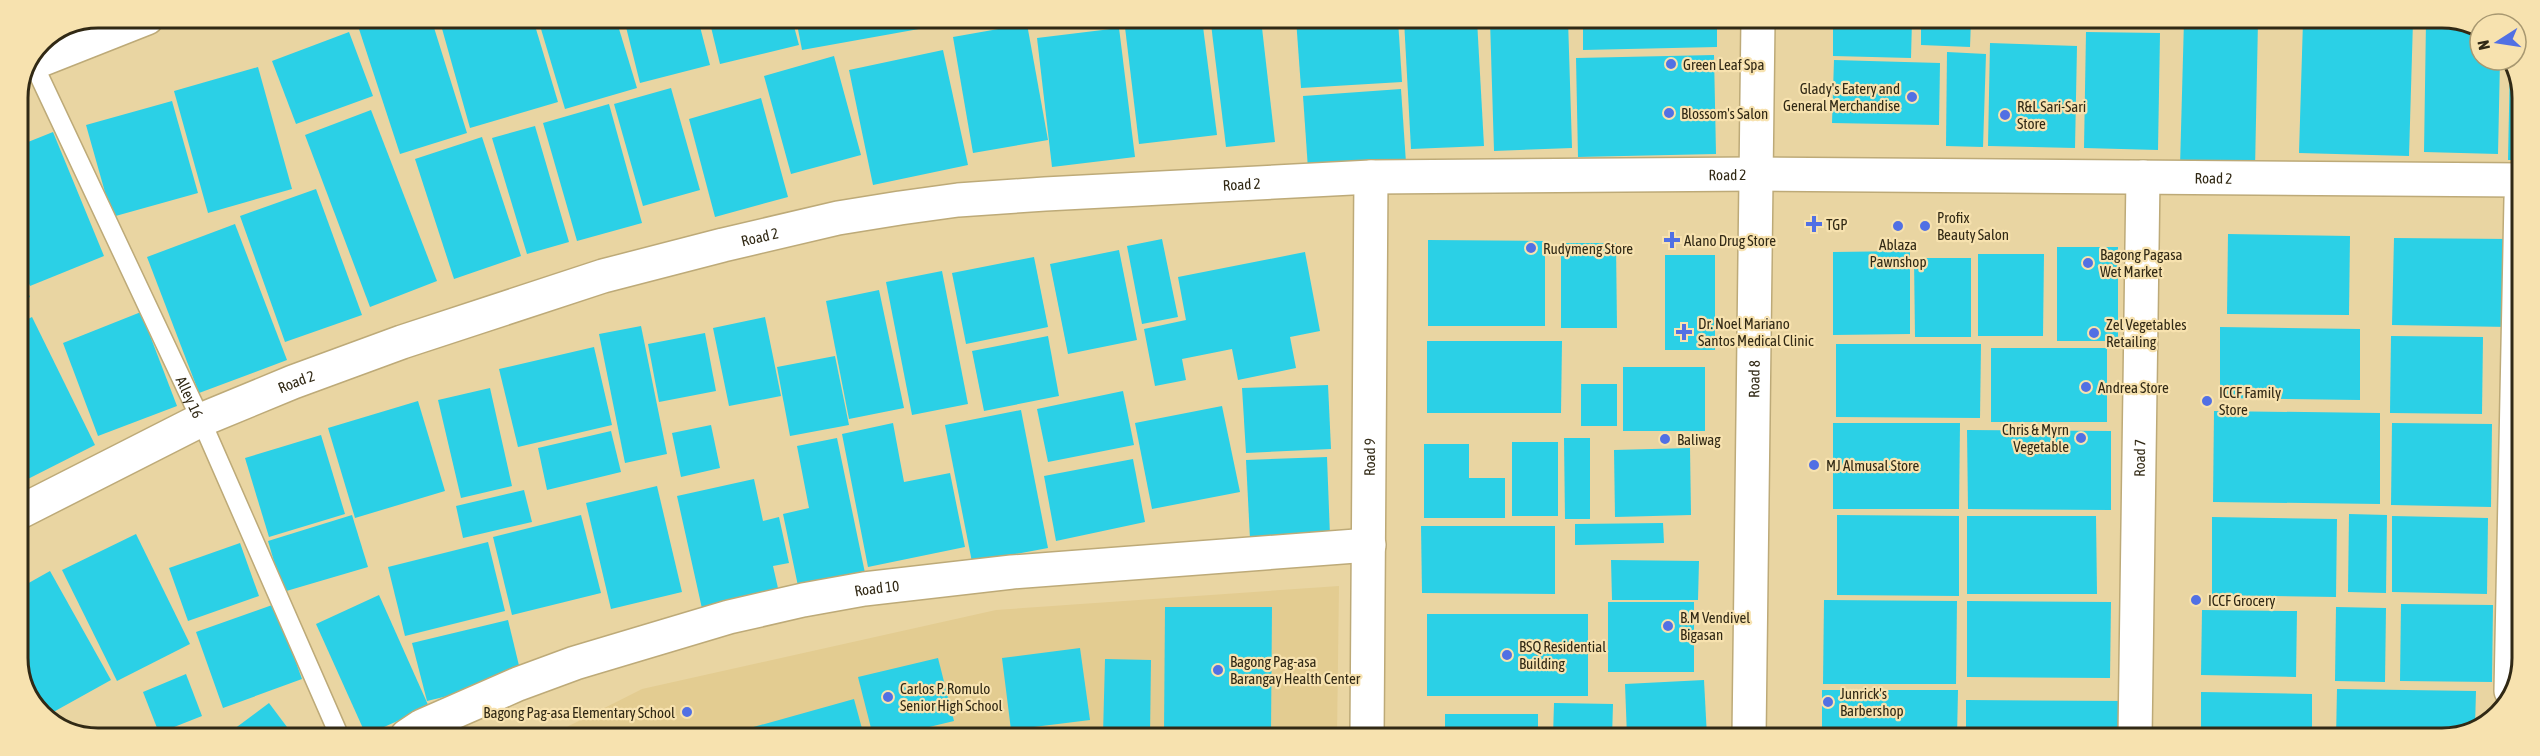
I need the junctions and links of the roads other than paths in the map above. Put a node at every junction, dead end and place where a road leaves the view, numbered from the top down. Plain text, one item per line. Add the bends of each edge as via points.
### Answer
1 (122, 28) edge
2 (1758, 28) edge
3 (40, 60) edge
4 (36, 69) edge
5 (1756, 174) junction
6 (1371, 177) junction
7 (2143, 177) junction
8 (2511, 180) edge
9 (201, 420) junction
10 (29, 508) edge
11 (1369, 545) junction
12 (2512, 644) edge
13 (2512, 661) edge
14 (336, 728) edge
15 (419, 728) edge
16 (1367, 728) edge
17 (1749, 728) edge
18 (2135, 728) edge

1 - 3 street
2 - 5 street, Road 8
4 - 9 lane, Alley 16
5 - 6 street, Road 2
5 - 7 street, Road 2
5 - 17 street, Road 8
6 - 9 street, Road 2 via 969,199 838,218 603,276 402,342
6 - 11 street, Road 9
7 - 8 street, Road 2
7 - 18 street, Road 7
9 - 10 street, Road 2
9 - 14 lane, Alley 16
11 - 15 street, Road 10 via 1012,572 803,600 729,617 575,663
11 - 16 street, Road 9
12 - 13 street

